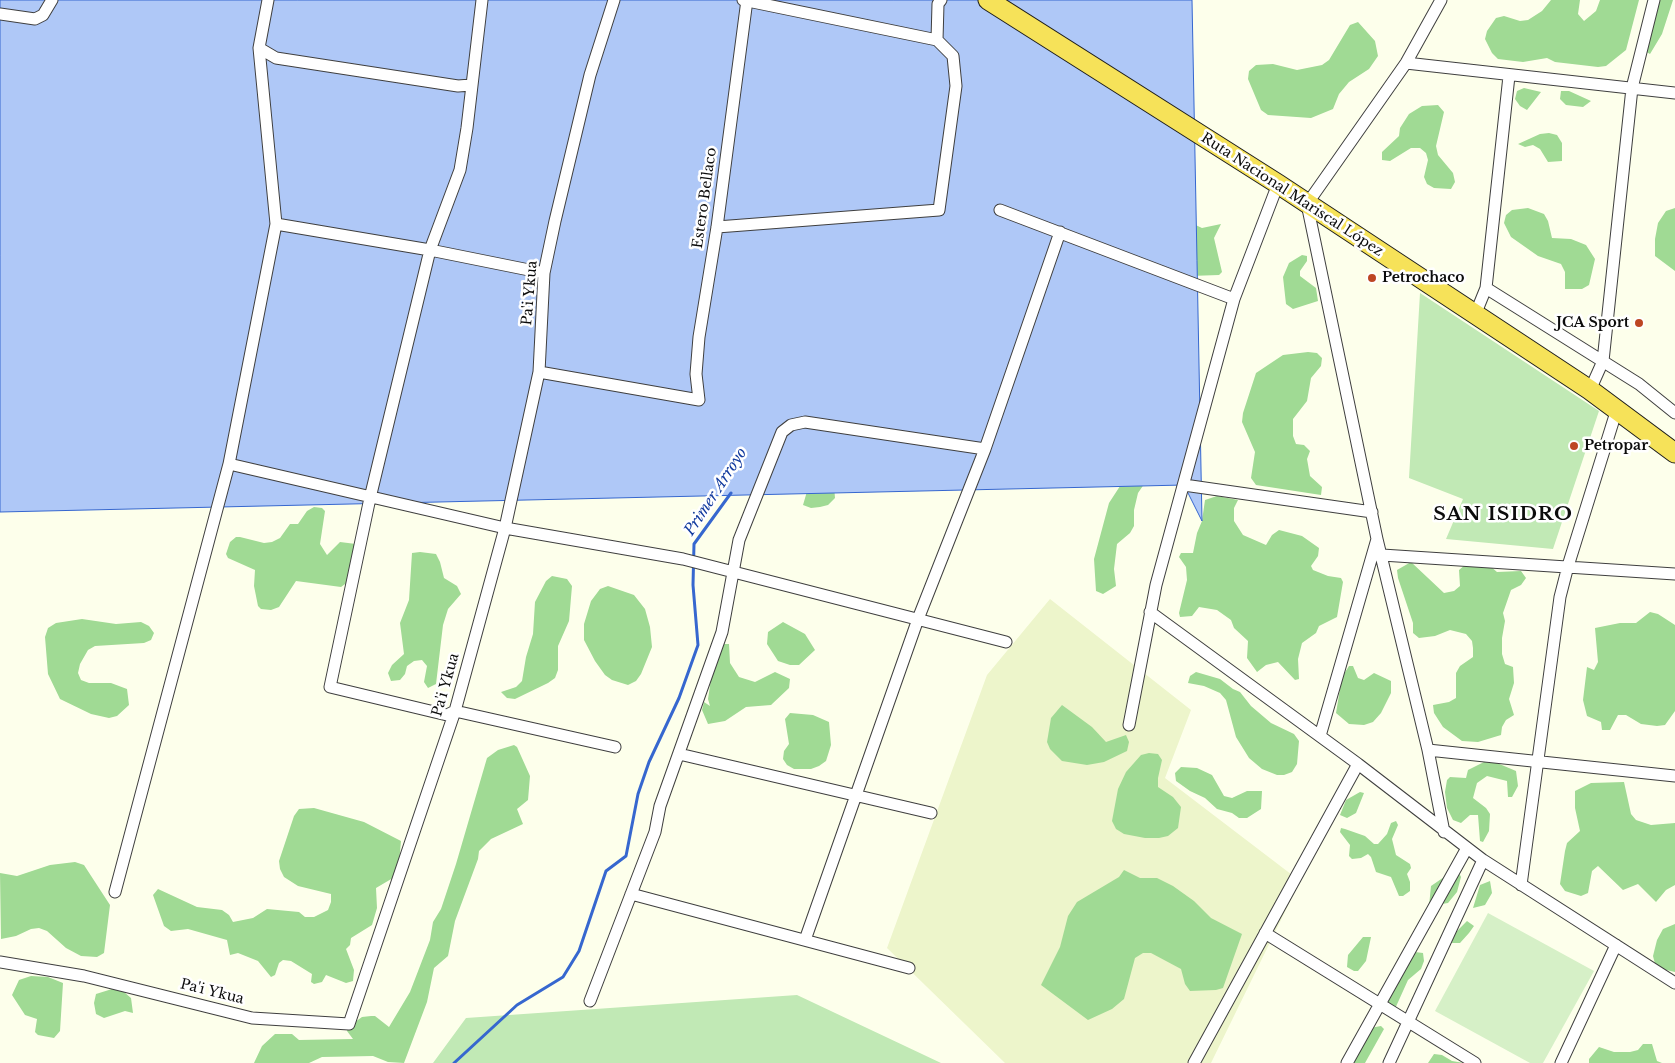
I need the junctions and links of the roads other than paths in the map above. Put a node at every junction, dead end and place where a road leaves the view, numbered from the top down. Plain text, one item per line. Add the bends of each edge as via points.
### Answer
1 (52, 0) edge
2 (268, 0) edge
3 (482, 0) edge
4 (614, 0) edge
5 (746, 0) edge
6 (941, 0) edge
7 (1442, 0) edge
8 (1654, 0) edge
9 (996, 5) edge
10 (0, 14) edge
11 (937, 40) junction
12 (259, 48) junction
13 (1406, 63) junction
14 (1509, 76) junction
15 (471, 85) junction
16 (1632, 88) junction
17 (1675, 93) edge
18 (1278, 184) junction
19 (1307, 204) junction
20 (1000, 210) dead end
21 (276, 224) junction
22 (717, 227) junction
23 (1060, 232) junction
24 (430, 250) junction
25 (544, 273) junction
26 (1486, 288) junction
27 (1234, 299) junction
28 (1475, 315) junction
29 (1604, 361) junction
30 (539, 372) junction
31 (1590, 390) junction
32 (1617, 409) junction
33 (1675, 413) edge
34 (985, 449) junction
35 (1675, 453) edge
36 (229, 464) junction
37 (1184, 485) junction
38 (370, 498) junction
39 (1372, 512) junction
40 (505, 528) junction
41 (1377, 539) junction
42 (1382, 556) junction
43 (1568, 566) junction
44 (733, 571) junction
45 (1675, 574) edge
46 (1150, 612) junction
47 (918, 619) junction
48 (1006, 642) dead end
49 (455, 711) junction
50 (1129, 725) dead end
51 (1320, 736) junction
52 (615, 747) dead end
53 (1428, 750) junction
54 (678, 754) junction
55 (1538, 761) junction
56 (1358, 764) junction
57 (1675, 776) edge
58 (856, 795) junction
59 (931, 812) dead end
60 (1444, 832) junction
61 (1467, 848) junction
62 (1483, 860) junction
63 (1521, 884) junction
64 (115, 892) dead end
65 (631, 894) junction
66 (1265, 933) junction
67 (805, 940) junction
68 (1616, 945) junction
69 (0, 962) edge
70 (909, 968) dead end
71 (1675, 983) edge
72 (590, 1001) dead end
73 (1380, 1005) junction
74 (1407, 1023) junction
75 (1194, 1063) edge
76 (1347, 1063) edge
77 (1389, 1063) edge
78 (1475, 1063) edge
79 (1561, 1063) edge

1 - 10 street via 43,15 35,19
2 - 12 street
3 - 15 street
4 - 25 street, Pa'i Ykua via 570,152
5 - 11 street
5 - 22 street, Estero Bellaco
6 - 11 street via 938,4
7 - 13 street
8 - 16 street
9 - 18 highway, Ruta Nacional Mariscal López
11 - 22 street via 953,56 956,86 939,210
12 - 15 street via 276,58 458,86
12 - 21 street
13 - 14 street
13 - 19 street
14 - 16 street
14 - 26 street
15 - 24 street via 460,170
16 - 17 street
16 - 29 street
18 - 19 highway, Ruta Nacional Mariscal López
18 - 27 street
19 - 28 highway, Ruta Nacional Mariscal López
19 - 39 street
20 - 23 street
21 - 24 street
21 - 36 street
22 - 30 street, Estero Bellaco via 699,336 696,374 699,400
23 - 27 street
23 - 34 street
24 - 25 street
24 - 38 street
25 - 30 street, Pa'i Ykua
26 - 28 street
26 - 29 street
27 - 37 street
28 - 31 highway, Ruta Nacional Mariscal López
29 - 31 street
29 - 33 street
30 - 40 street, Pa'i Ykua
31 - 32 highway, Ruta Nacional Mariscal López
32 - 35 highway, Ruta Nacional Mariscal López
32 - 43 street
34 - 44 street via 805,422 791,425 782,432 739,540
34 - 47 street
36 - 38 street
36 - 64 street
37 - 39 street
37 - 46 street
38 - 40 street
38 - 49 street via 330,687 447,715
39 - 41 street
40 - 44 street
40 - 49 street, Pa'i Ykua
41 - 42 street
41 - 51 street
42 - 43 street
42 - 53 street
43 - 45 street
43 - 55 street via 1556,623
44 - 47 street
44 - 54 street via 722,632
46 - 50 street
46 - 51 street
47 - 48 street
47 - 58 street
49 - 52 street
49 - 69 street, Pa'i Ykua via 349,1024 252,1018 84,976
51 - 56 street
53 - 55 street
53 - 60 street
54 - 58 street
54 - 65 street via 660,806 655,832
55 - 57 street
55 - 63 street
56 - 60 street
56 - 66 street
58 - 59 street
58 - 67 street
60 - 61 street
61 - 62 street
61 - 73 street
62 - 63 street
62 - 74 street
63 - 68 street
65 - 67 street
65 - 72 street
66 - 73 street
66 - 75 street
67 - 70 street
68 - 71 street
68 - 79 street
73 - 74 street
73 - 76 street
74 - 77 street
74 - 78 street

